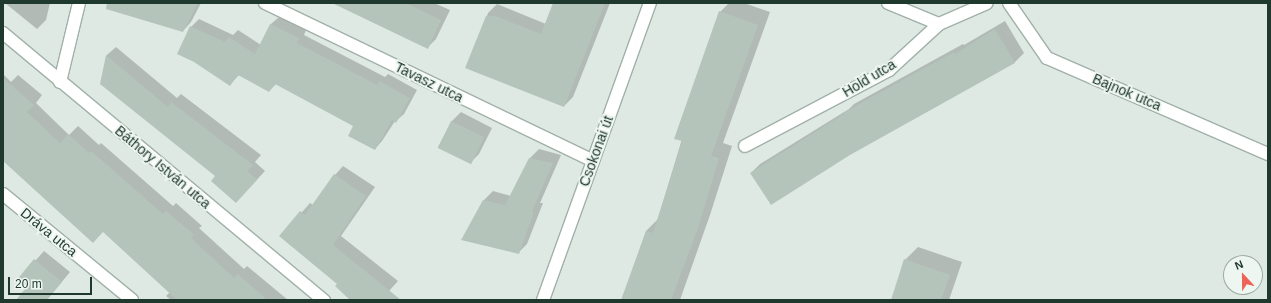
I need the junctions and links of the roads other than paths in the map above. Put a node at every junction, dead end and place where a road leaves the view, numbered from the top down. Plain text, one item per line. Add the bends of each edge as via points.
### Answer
1 (79, 3) edge
2 (265, 3) edge
3 (650, 3) edge
4 (888, 3) edge
5 (987, 3) edge
6 (1009, 3) edge
7 (939, 24) junction
8 (3, 33) edge
9 (60, 82) junction
10 (745, 146) dead end
11 (1268, 154) edge
12 (593, 161) junction
13 (3, 194) edge
14 (132, 300) edge
15 (324, 300) edge
16 (543, 300) edge

1 - 9 street
2 - 12 street, Tavasz utca
3 - 12 street, Csokonai út
4 - 7 street
5 - 7 street, Hold utca
6 - 11 street, Bajnok utca via 1047,58
7 - 10 street, Hold utca via 889,70
8 - 9 street, Báthory István utca
9 - 15 street, Báthory István utca
12 - 16 street, Csokonai út
13 - 14 street, Dráva utca

